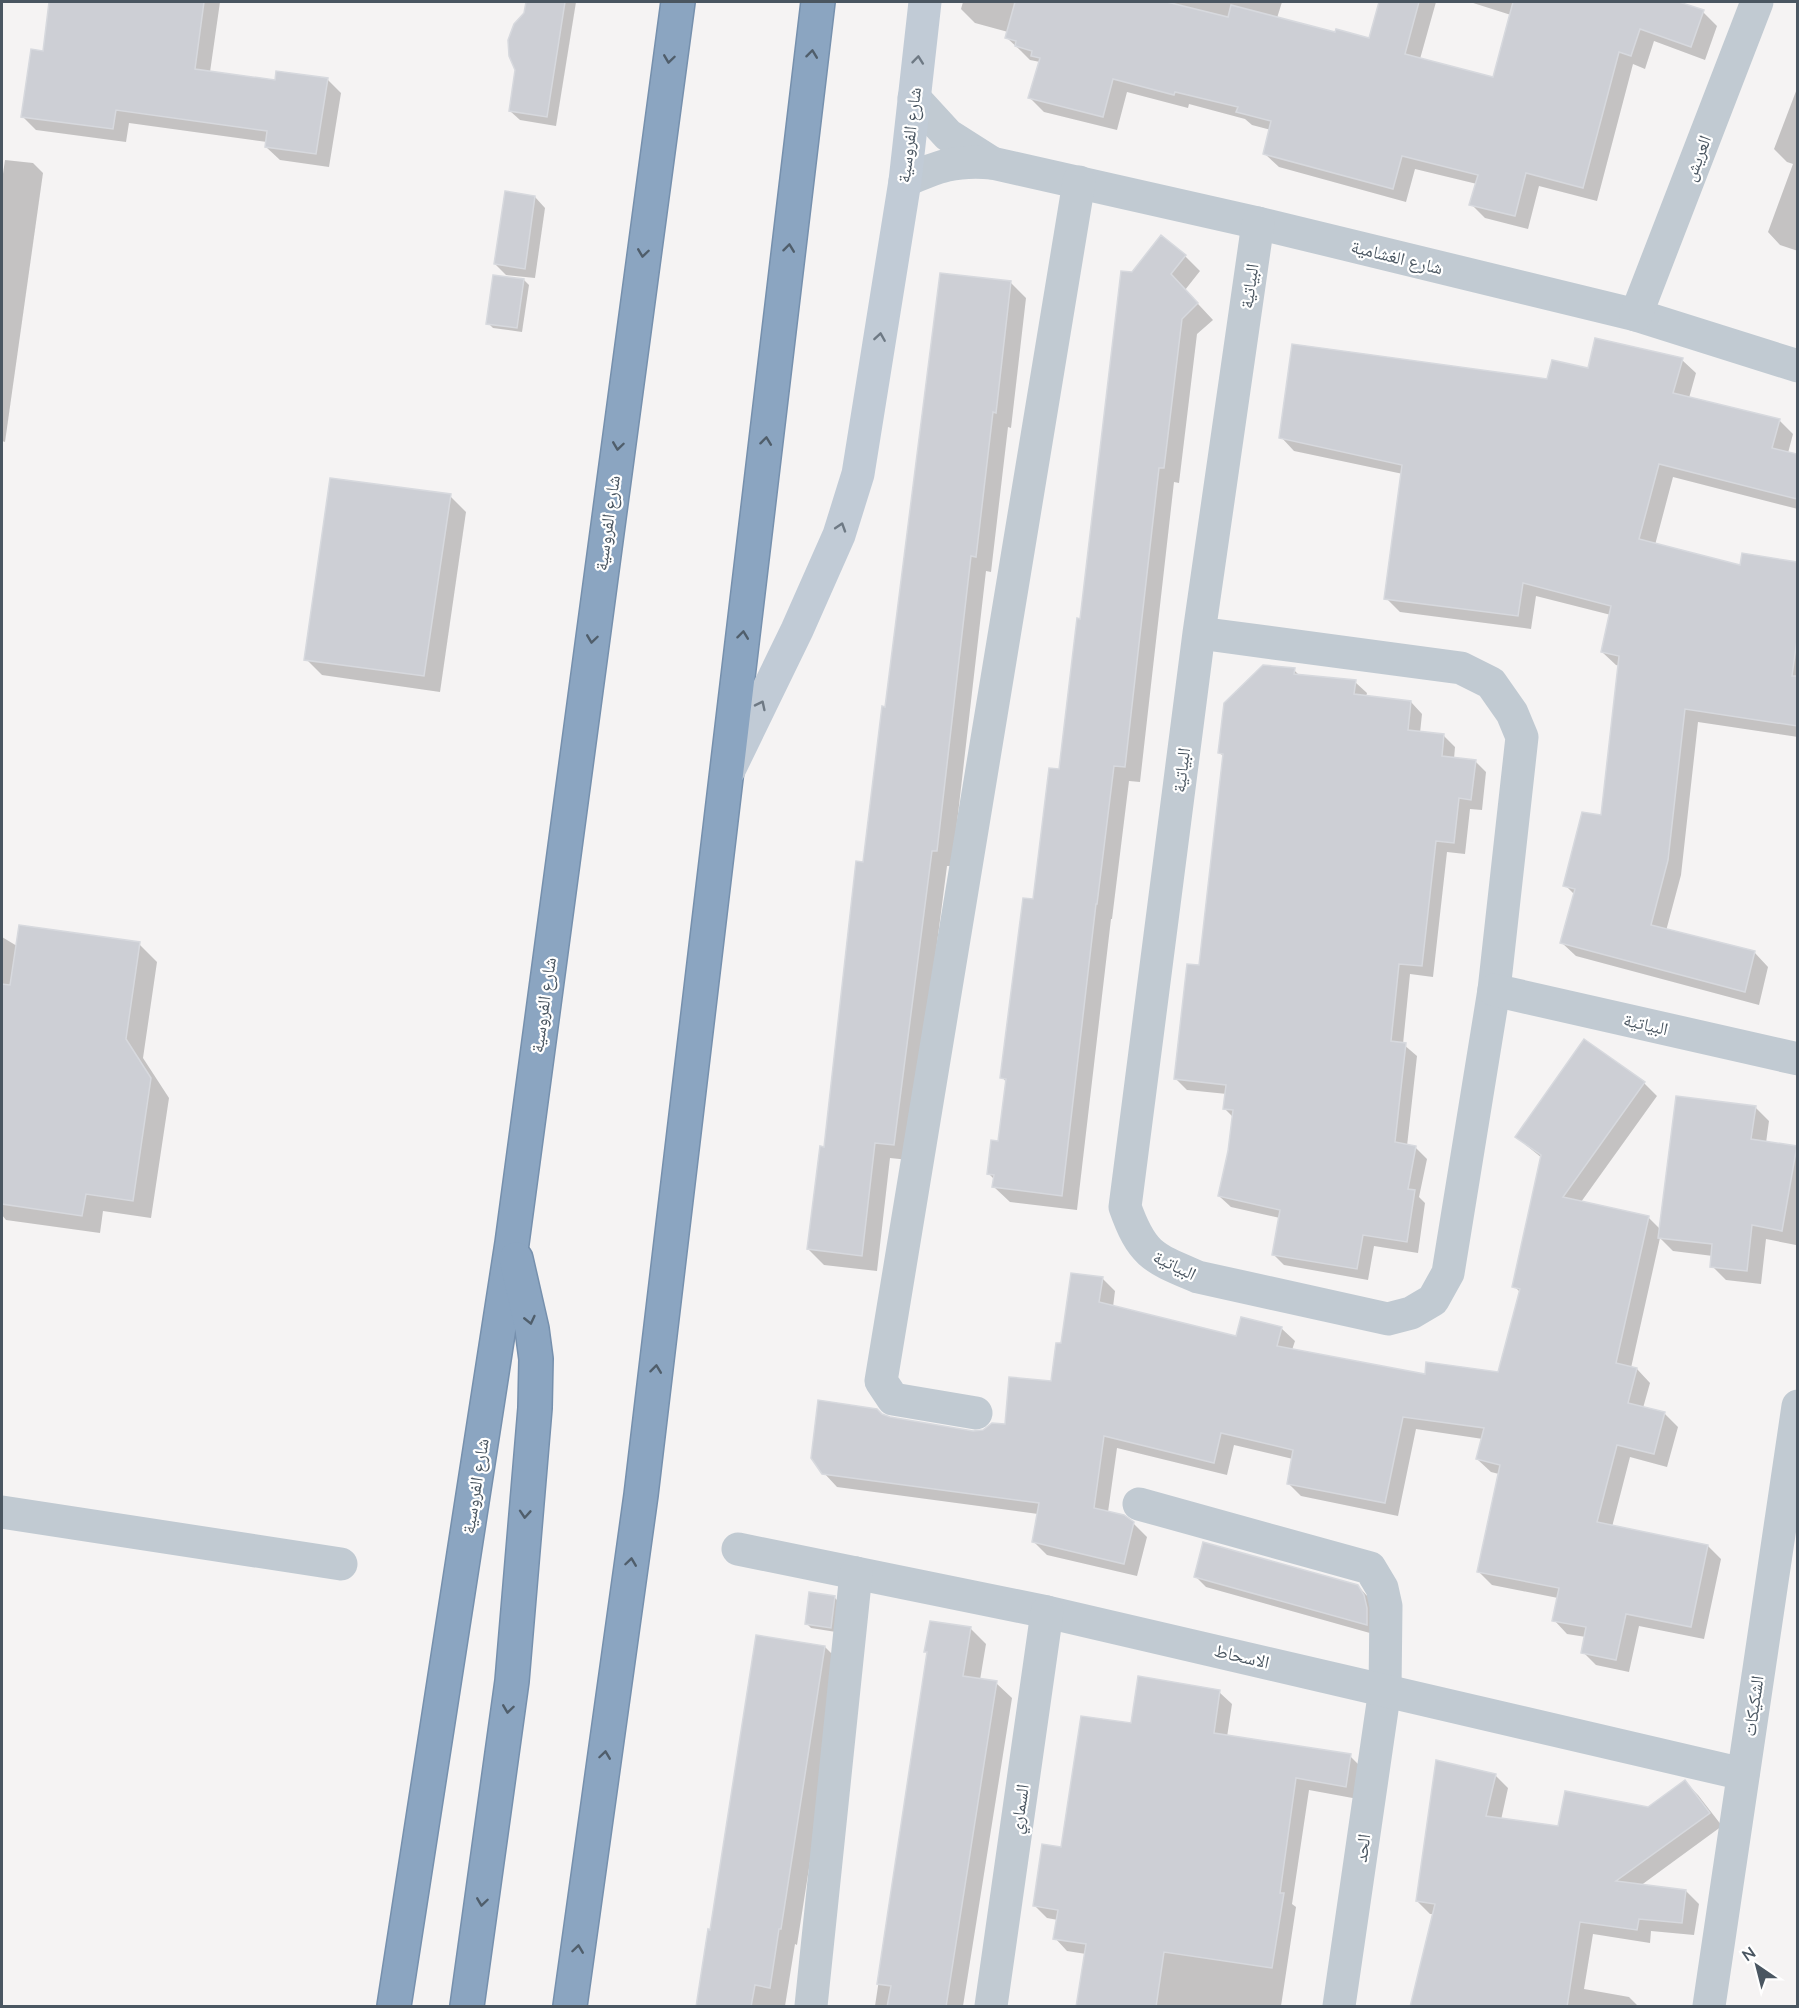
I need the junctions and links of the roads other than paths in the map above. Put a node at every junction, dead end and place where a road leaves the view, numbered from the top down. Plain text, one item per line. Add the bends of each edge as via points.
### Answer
1 (678, 2) edge
2 (818, 2) edge
3 (925, 2) edge
4 (1753, 3) edge
5 (914, 98) junction
6 (992, 162) junction
7 (905, 181) junction
8 (1079, 182) junction
9 (1258, 224) junction
10 (1636, 315) junction
11 (1797, 366) edge
12 (1199, 633) junction
13 (726, 777) junction
14 (1494, 990) junction
15 (1797, 1059) edge
16 (512, 1243) junction
17 (1797, 1406) edge
18 (976, 1413) dead end
19 (1793, 1465) edge
20 (1139, 1504) dead end
21 (2, 1512) edge
22 (738, 1549) dead end
23 (341, 1564) dead end
24 (856, 1573) junction
25 (1047, 1612) junction
26 (1385, 1689) junction
27 (1743, 1774) junction
28 (394, 2007) edge
29 (467, 2007) edge
30 (570, 2007) edge
31 (811, 2007) edge
32 (991, 2007) edge
33 (1339, 2007) edge
34 (1709, 2007) edge

1 -> 16 highway, شارع الفروسية
13 -> 2 highway, شارع الفروسية
5 -> 3 main road, شارع الفروسية
4 - 10 street, العريش
5 - 6 street, شارع الغشامية via 948,135
5 - 7 main road, شارع الفروسية
6 - 7 street, شارع الغشامية via 937,166
6 - 8 street, شارع الغشامية
13 -> 7 main road, شارع الفروسية via 839,535 858,474
8 - 9 street, شارع الغشامية
8 - 18 street via 881,1381 893,1399
9 - 10 street, شارع الغشامية
9 - 12 street, البياتية
10 - 11 street, شارع الغشامية
12 - 14 street, البياتية via 1461,668 1491,683 1512,713 1522,737
12 - 14 street, البياتية via 1125,1208 1134,1232 1149,1254 1198,1277 1388,1319 1410,1313 1433,1300 1448,1274
30 -> 13 highway, شارع الفروسية via 642,1483
14 - 15 street, البياتية
16 - 28 highway, شارع الفروسية
16 -> 29 highway via 532,1329 535,1408 512,1681
17 - 19 street, الشكيكات
19 - 27 street, الشكيكات
20 - 26 street, الحد via 1370,1568 1382,1588 1386,1606
21 - 23 street
22 - 24 street, الاسحاط
24 - 25 street, الاسحاط
24 - 31 street
25 - 26 street, الاسحاط
25 - 32 street, السماري
26 - 27 street, الاسحاط
26 - 33 street, الحد
27 - 34 street, الشكيكات

